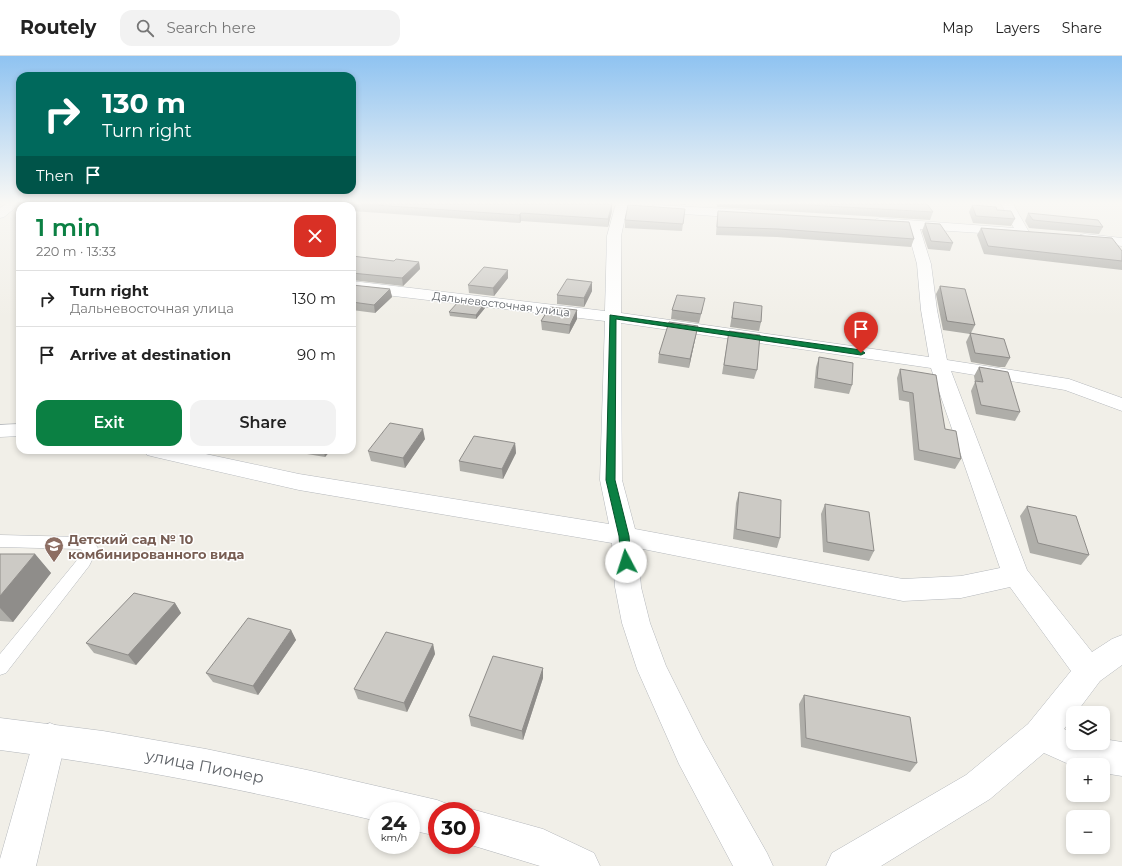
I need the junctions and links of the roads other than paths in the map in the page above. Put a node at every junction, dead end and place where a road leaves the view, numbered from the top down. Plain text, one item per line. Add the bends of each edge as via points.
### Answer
1 (614, 242) edge
2 (917, 242) edge
3 (356, 286) edge
4 (613, 317) junction
5 (939, 364) junction
6 (1122, 405) edge
7 (16, 430) edge
8 (0, 431) edge
9 (173, 454) edge
10 (624, 536) junction
11 (0, 541) edge
12 (1016, 575) junction
13 (1122, 648) edge
14 (0, 667) edge
15 (1089, 671) junction
16 (0, 734) edge
17 (1040, 735) junction
18 (50, 739) junction
19 (1122, 759) edge
20 (373, 802) edge
21 (480, 830) edge
22 (17, 866) edge
23 (581, 866) edge
24 (754, 866) edge
25 (845, 866) edge

1 - 4 street
2 - 5 street via 924,264
3 - 4 street, Дальневосточная улица
4 - 5 street, Дальневосточная улица
4 - 10 street via 611,480
5 - 6 street, Дальневосточная улица via 1068,385
5 - 12 street
7 - 8 street
9 - 10 street via 306,483
10 - 12 street via 903,590 961,587
10 - 24 street via 636,623 652,669 691,752
11 - 14 lane via 81,543 90,548 84,562
12 - 15 street
13 - 15 street
15 - 17 street
16 - 18 street, улица Пионер
17 - 19 street via 1081,753
17 - 25 street via 978,787
18 - 20 street, улица Пионер via 208,766
18 - 22 street
21 - 23 street via 543,848

